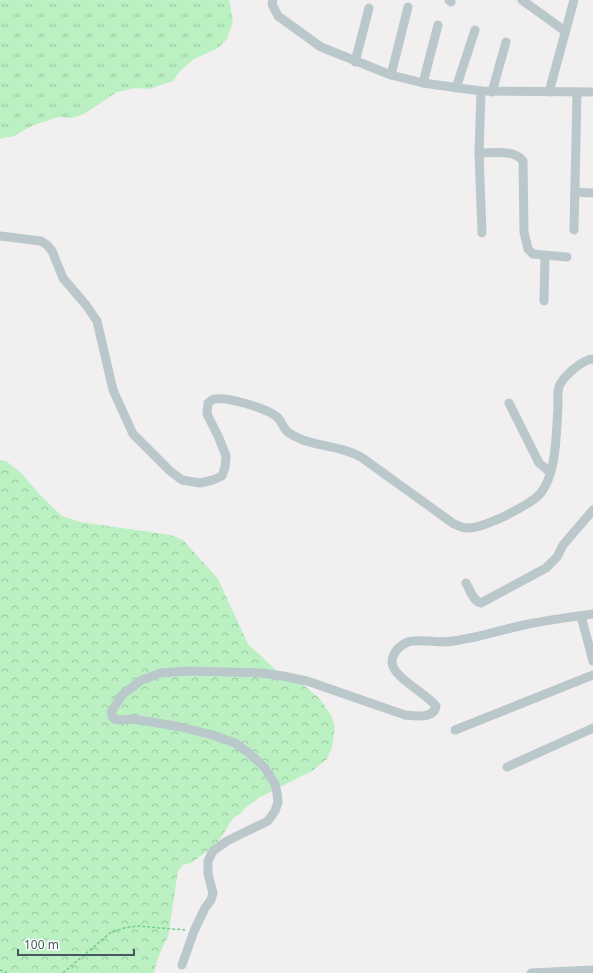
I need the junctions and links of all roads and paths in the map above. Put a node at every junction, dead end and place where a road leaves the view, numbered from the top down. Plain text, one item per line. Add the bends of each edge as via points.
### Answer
1 (272, 0) edge
2 (522, 0) edge
3 (574, 0) edge
4 (408, 7) dead end
5 (369, 8) dead end
6 (438, 25) dead end
7 (475, 30) dead end
8 (565, 31) junction
9 (506, 42) dead end
10 (355, 62) junction
11 (391, 75) junction
12 (423, 83) junction
13 (456, 88) junction
14 (481, 91) junction
15 (492, 92) junction
16 (550, 92) junction
17 (577, 92) junction
18 (593, 92) edge
19 (479, 153) junction
20 (575, 192) junction
21 (593, 193) edge
22 (574, 230) dead end
23 (482, 233) dead end
24 (0, 236) edge
25 (545, 256) junction
26 (568, 256) dead end
27 (544, 301) dead end
28 (593, 358) edge
29 (509, 403) dead end
30 (550, 472) junction
31 (593, 510) edge
32 (466, 583) dead end
33 (593, 614) edge
34 (580, 616) junction
35 (593, 661) edge
36 (593, 675) edge
37 (593, 728) edge
38 (455, 730) dead end
39 (507, 767) dead end
40 (194, 930) junction
41 (182, 965) dead end
42 (0, 970) edge
43 (593, 970) edge
44 (7, 973) edge
45 (63, 973) edge
46 (531, 973) edge

1 - 10 street via 278,16 282,19 322,47
2 - 8 street
3 - 8 street
4 - 11 street
5 - 10 street
6 - 12 street
7 - 13 street
8 - 16 street
9 - 15 street
10 - 11 street
11 - 12 street
12 - 13 street
13 - 14 street
14 - 15 street
14 - 19 street
15 - 16 street
16 - 17 street
17 - 18 street
17 - 20 street
19 - 23 street
19 - 25 street via 520,156 523,161 525,241 533,254
20 - 21 street
20 - 22 street
24 - 30 street via 41,241 52,251 63,278 97,321 112,390 133,434 182,480 200,483 213,480 222,476 226,467 226,456 207,414 208,403 214,399 251,405 276,416 290,434 350,451 454,524 465,528 480,526 504,516 534,499 540,495 548,482
25 - 26 street
25 - 27 street
28 - 30 street via 579,365 558,387 556,439
29 - 30 street via 539,463
31 - 32 street via 563,546 558,557 546,568 481,603 475,600
33 - 34 street
34 - 35 street
34 - 40 street via 524,625 452,642 407,642 393,654 392,663 395,671 436,706 433,713 419,716 405,715 307,681 261,674 188,671 161,673 142,680 122,695 111,712 114,718 176,726 235,742 265,768 275,784 278,802 268,822 227,840 213,851 208,861 208,874 213,893
36 - 38 street
37 - 39 street
40 - 41 street
40 - 45 path via 137,926 124,928 110,933
42 - 44 path
43 - 46 street

